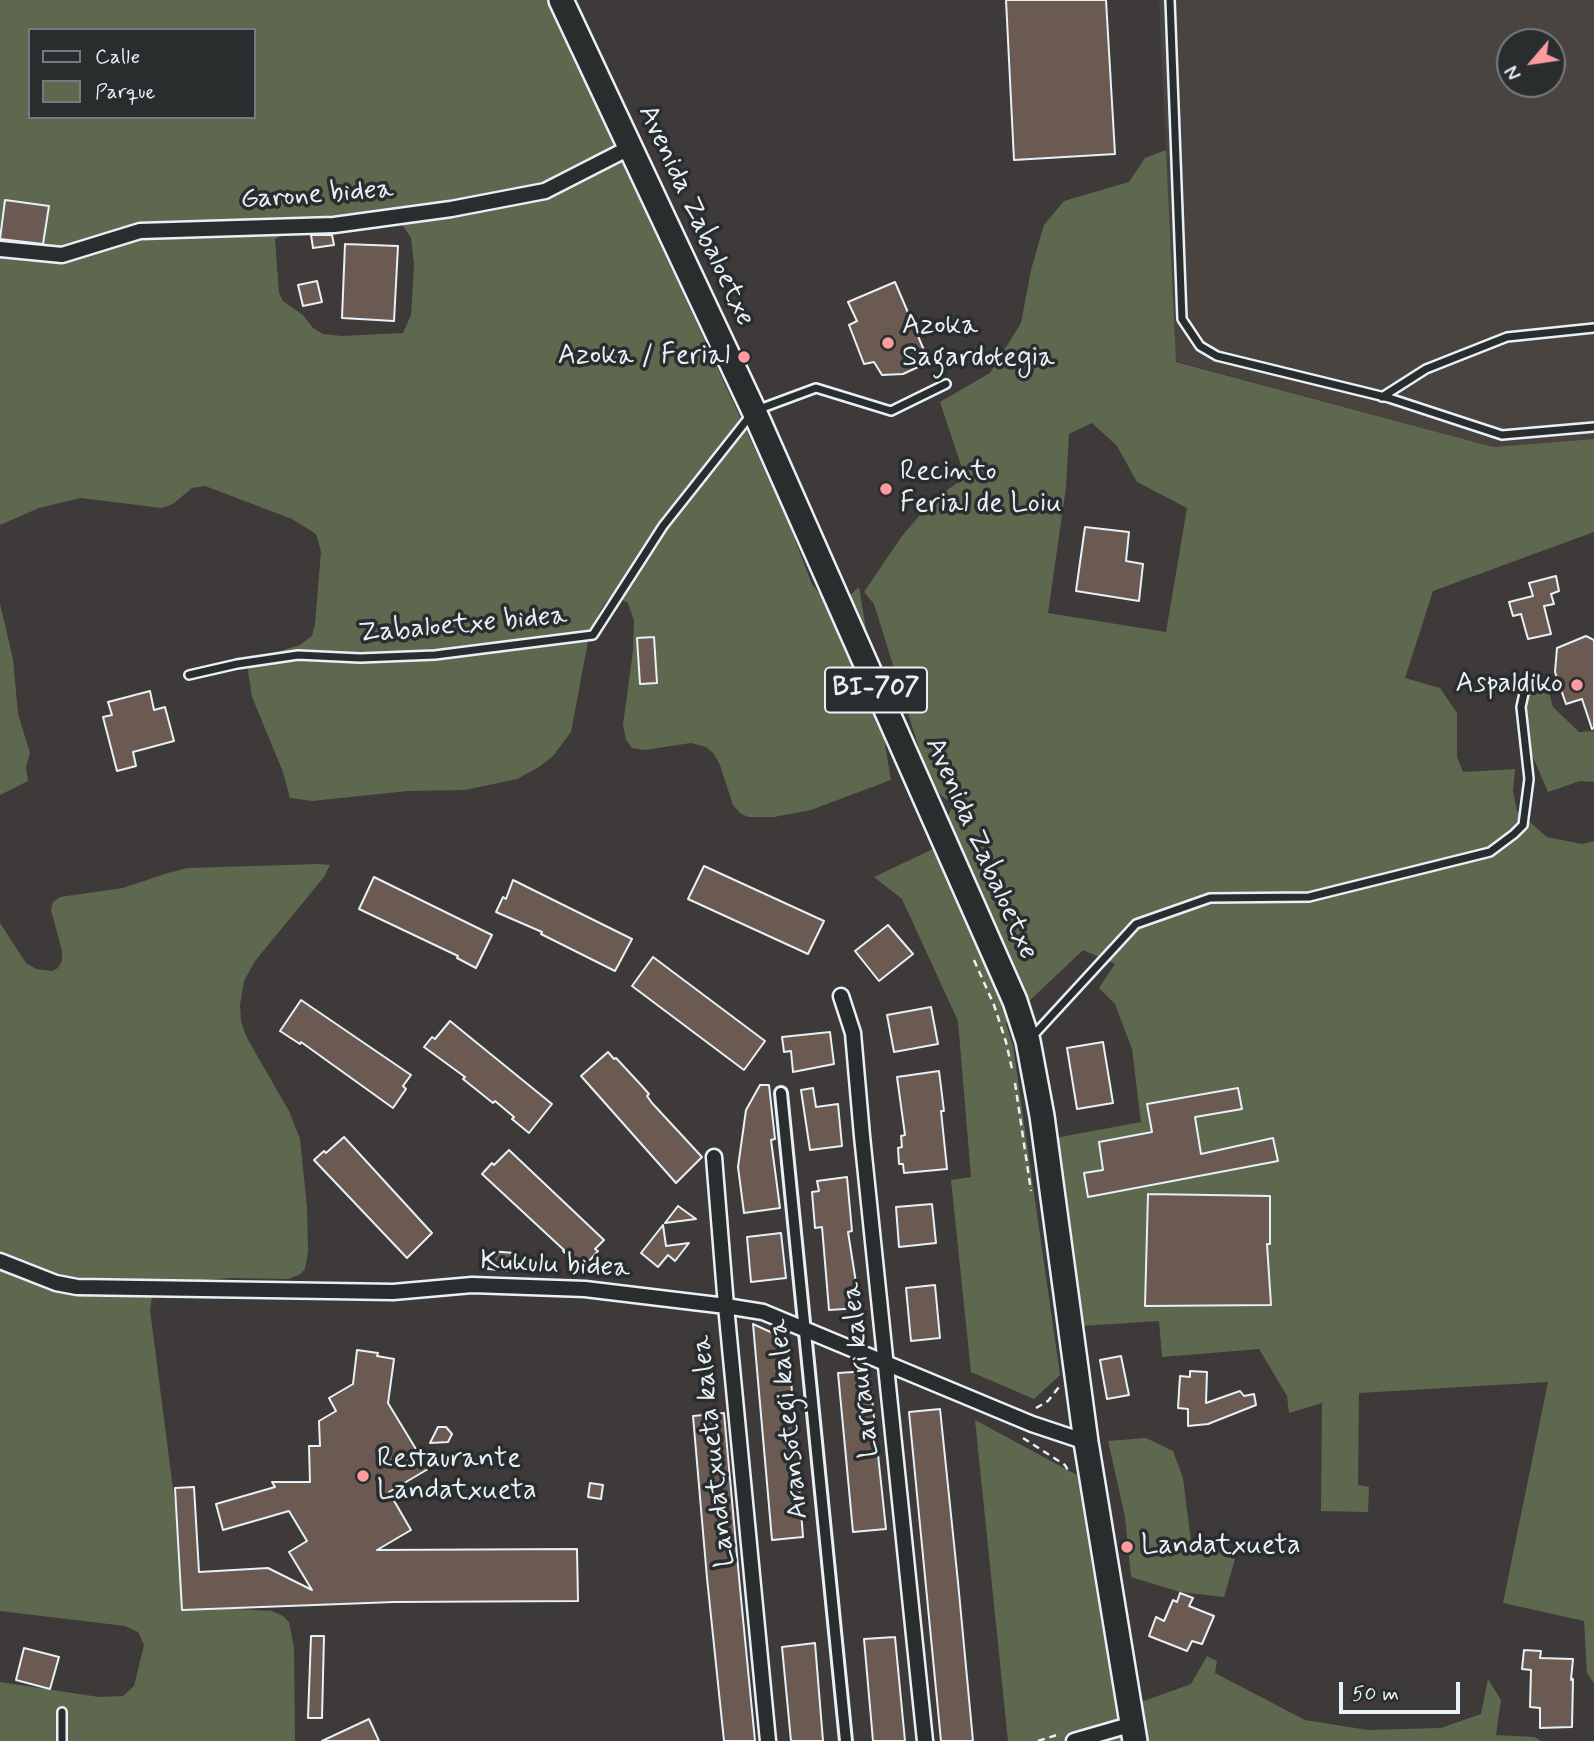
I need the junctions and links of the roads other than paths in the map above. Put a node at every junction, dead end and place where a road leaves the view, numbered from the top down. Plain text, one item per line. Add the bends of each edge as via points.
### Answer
1 (561, 0) edge
2 (1170, 0) edge
3 (629, 148) junction
4 (0, 249) edge
5 (1594, 328) edge
6 (946, 384) dead end
7 (1382, 397) junction
8 (754, 411) junction
9 (1594, 427) edge
10 (189, 675) dead end
11 (1526, 684) dead end
12 (841, 996) dead end
13 (1028, 1041) junction
14 (781, 1093) dead end
15 (714, 1157) dead end
16 (0, 1261) edge
17 (726, 1306) junction
18 (804, 1330) junction
19 (886, 1365) junction
20 (1086, 1441) junction
21 (62, 1712) dead end
22 (1134, 1732) edge
23 (1067, 1737) edge
24 (62, 1741) edge
25 (768, 1741) edge
26 (846, 1741) edge
27 (925, 1741) edge

1 - 3 main road, Avenida Zabaloetxe / BI-707
2 - 7 lane via 1182,319 1200,346 1217,356
3 - 4 street, Garone bidea via 545,191 451,208 334,225 140,231 62,255
3 - 8 main road, Avenida Zabaloetxe / BI-707
5 - 7 lane via 1507,337 1426,369
6 - 8 lane via 891,411 816,388
7 - 9 lane via 1502,435
8 - 10 lane, Zabaloetxe bidea via 663,526 593,635 435,654 298,655
8 - 13 main road, Avenida Zabaloetxe / BI-707 via 1015,1001
11 - 13 lane via 1521,707 1529,779 1523,825 1490,852 1309,897 1210,898 1136,924
12 - 19 street, Larrauri kalea via 853,1033
13 - 20 main road, Avenida Zabaloetxe / BI-707
14 - 18 street, Aransotegi kalea
15 - 17 street, Landatxueta kalea
16 - 17 street, Kukulu bidea via 77,1287 393,1292 485,1285 585,1289
17 - 18 street, Kukulu bidea via 763,1312
17 - 25 street, Landatxueta kalea
18 - 19 street, Kukulu bidea
18 - 26 street, Aransotegi kalea
19 - 20 street, Kukulu bidea
19 - 27 street, Larrauri kalea
20 - 22 main road, Avenida Zabaloetxe / BI-707
21 - 24 lane
22 - 23 street

